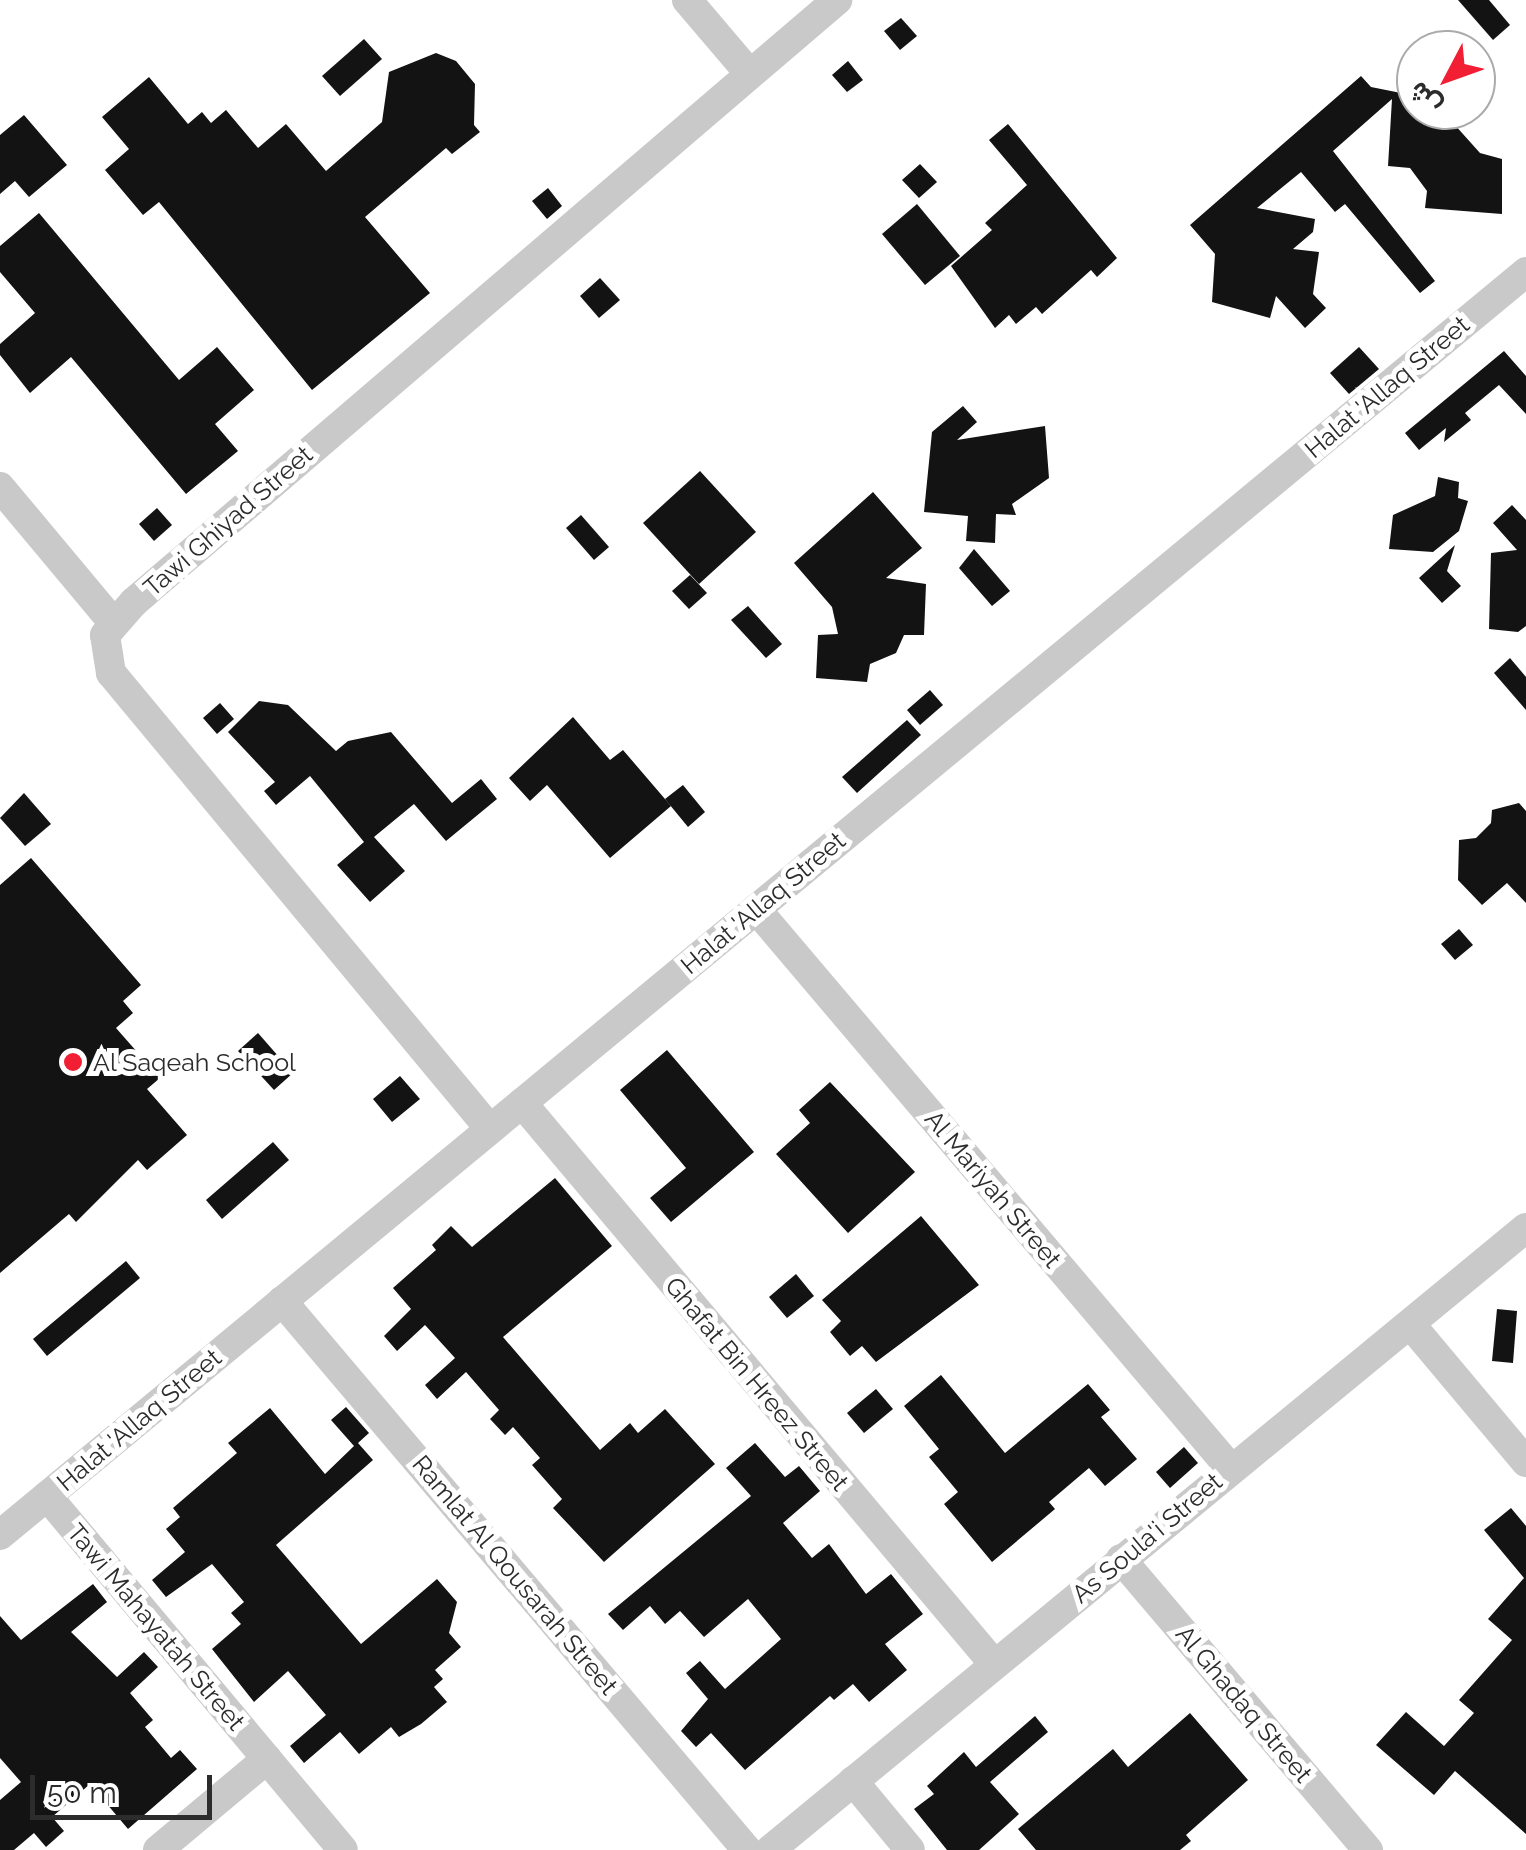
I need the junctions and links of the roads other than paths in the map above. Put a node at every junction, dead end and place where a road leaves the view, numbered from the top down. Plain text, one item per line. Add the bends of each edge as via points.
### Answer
1 (687, 0) edge
2 (836, 0) edge
3 (750, 74) junction
4 (1526, 272) edge
5 (0, 487) edge
6 (113, 622) junction
7 (756, 909) junction
8 (522, 1103) junction
9 (490, 1129) junction
10 (1526, 1228) edge
11 (282, 1300) junction
12 (1410, 1325) junction
13 (1526, 1462) edge
14 (1231, 1469) junction
15 (47, 1496) junction
16 (0, 1534) edge
17 (1121, 1559) junction
18 (994, 1664) junction
19 (267, 1760) junction
20 (853, 1781) junction
21 (158, 1850) edge
22 (343, 1850) edge
23 (747, 1850) edge
24 (770, 1850) edge
25 (910, 1850) edge
26 (1368, 1850) edge

1 - 3 street
2 - 3 street, Tawi Ghiyad Street
3 - 6 street, Tawi Ghiyad Street
4 - 7 street, Halat 'Allaq Street
5 - 6 street
6 - 9 street via 102,648 111,673
7 - 8 street, Halat 'Allaq Street
7 - 14 street, Al Mariyah Street
8 - 9 street, Halat 'Allaq Street
8 - 18 street, Ghafat Bin Hreez Street
9 - 11 street, Halat 'Allaq Street
10 - 12 street, As Soula'i Street
11 - 15 street, Halat 'Allaq Street
11 - 23 street, Ramlat Al Qousarah Street
12 - 13 street
12 - 14 street, As Soula'i Street
14 - 17 street, As Soula'i Street
15 - 16 street, Halat 'Allaq Street
15 - 19 street, Tawi Mahayatah Street
17 - 18 street, As Soula'i Street
17 - 26 street, Al Ghadaq Street
18 - 20 street, As Soula'i Street
19 - 21 street
19 - 22 street, Tawi Mahayatah Street
20 - 24 street, As Soula'i Street
20 - 25 street

